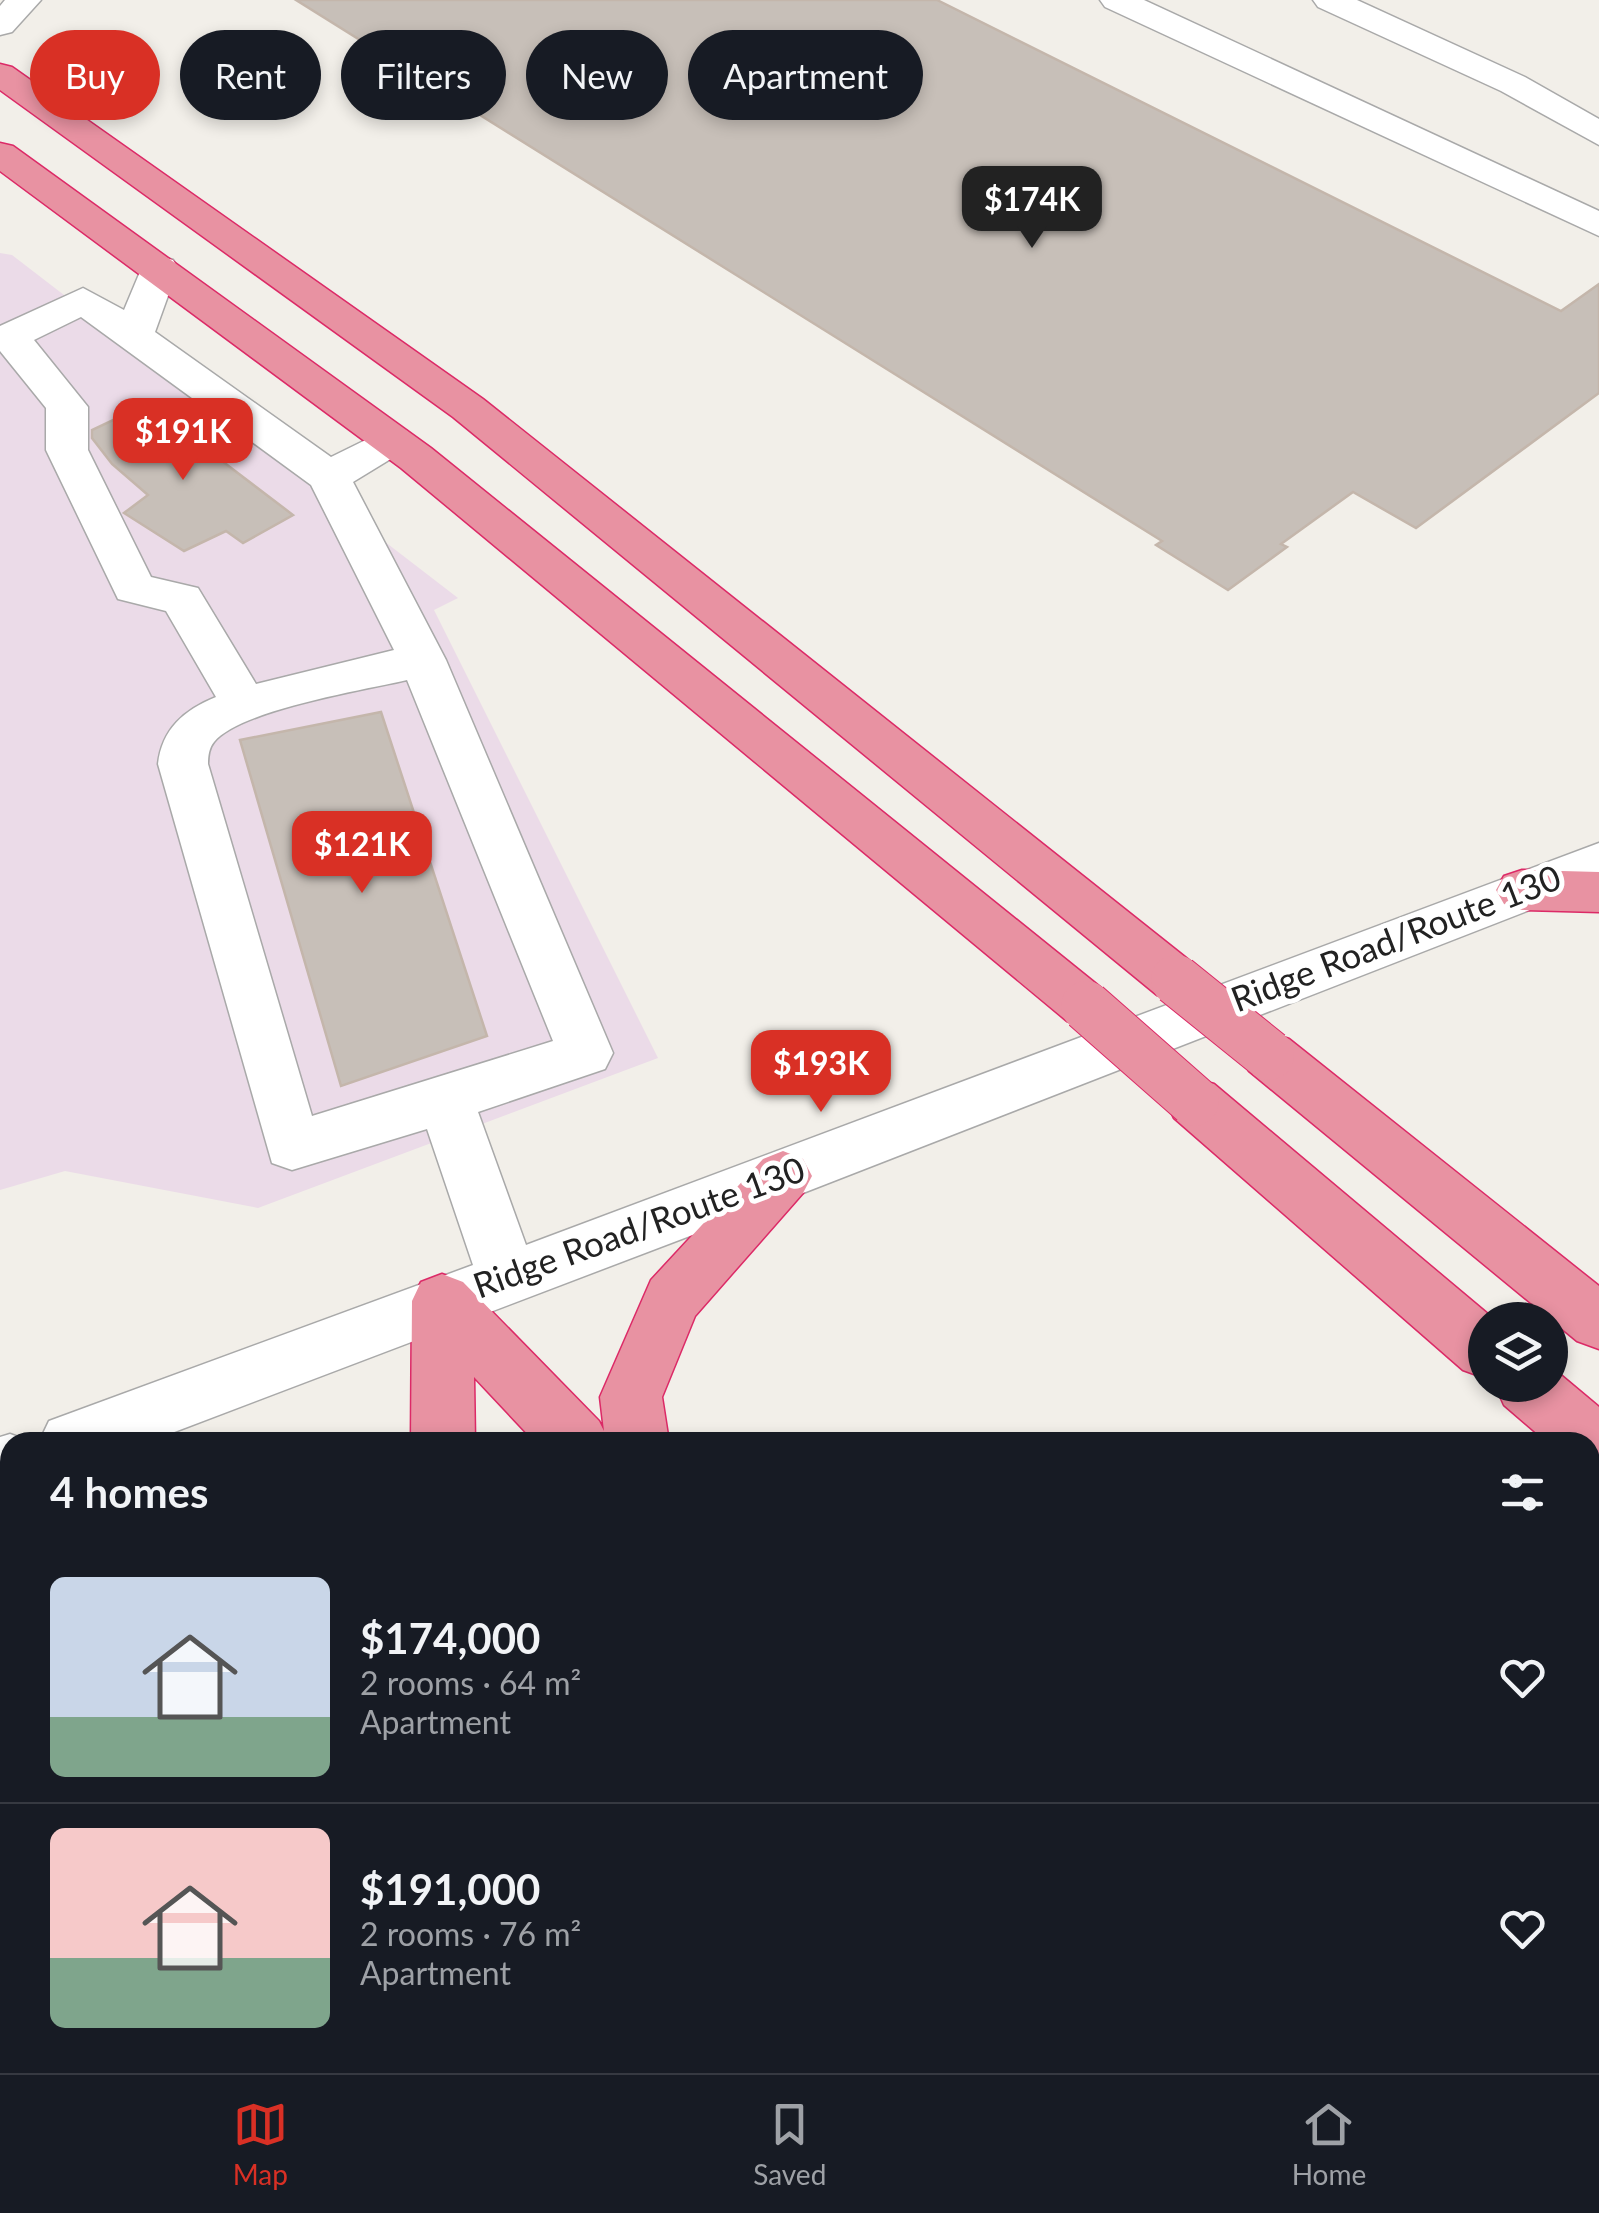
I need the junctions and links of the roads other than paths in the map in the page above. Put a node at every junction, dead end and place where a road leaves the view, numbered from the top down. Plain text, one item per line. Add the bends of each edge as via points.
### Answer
1 (24, 0) edge
2 (1118, 0) edge
3 (1330, 0) edge
4 (0, 25) edge
5 (0, 74) edge
6 (1599, 134) edge
7 (0, 154) edge
8 (1599, 225) edge
9 (159, 268) junction
10 (134, 335) junction
11 (392, 440) junction
12 (329, 477) junction
13 (422, 660) junction
14 (244, 705) junction
15 (1599, 862) edge
16 (1522, 890) junction
17 (1599, 892) edge
18 (445, 1100) junction
19 (783, 1176) junction
20 (507, 1278) junction
21 (442, 1301) junction
22 (1599, 1322) edge
23 (1468, 1341) edge
24 (1506, 1402) edge
25 (1546, 1402) edge
26 (97, 1432) edge
27 (443, 1432) edge
28 (568, 1432) edge
29 (636, 1432) edge
30 (1525, 1432) edge
31 (1581, 1432) edge

1 - 4 street
2 - 8 street
3 - 6 street via 1513,84
5 - 22 highway, bridge via 468,408
7 - 9 highway
9 - 10 street
9 - 11 highway
10 - 12 street
10 - 14 street via 83,300 10,337 66,407 67,450 134,588 182,600
11 - 12 street
11 - 23 highway, bridge via 1086,1006
12 - 13 street
13 - 14 street
13 - 18 street via 585,1053
14 - 18 street via 201,725 184,747 183,764 292,1146
15 - 16 street, Ridge Road/Route 130
16 - 17 highway
16 - 19 street, Ridge Road/Route 130
18 - 20 street
19 - 20 street, Ridge Road/Route 130
19 - 29 highway via 672,1299 631,1397
20 - 21 street, Ridge Road/Route 130
21 - 26 street, Ridge Road/Route 130
21 - 27 highway
21 - 28 highway
24 - 30 highway
25 - 31 highway

